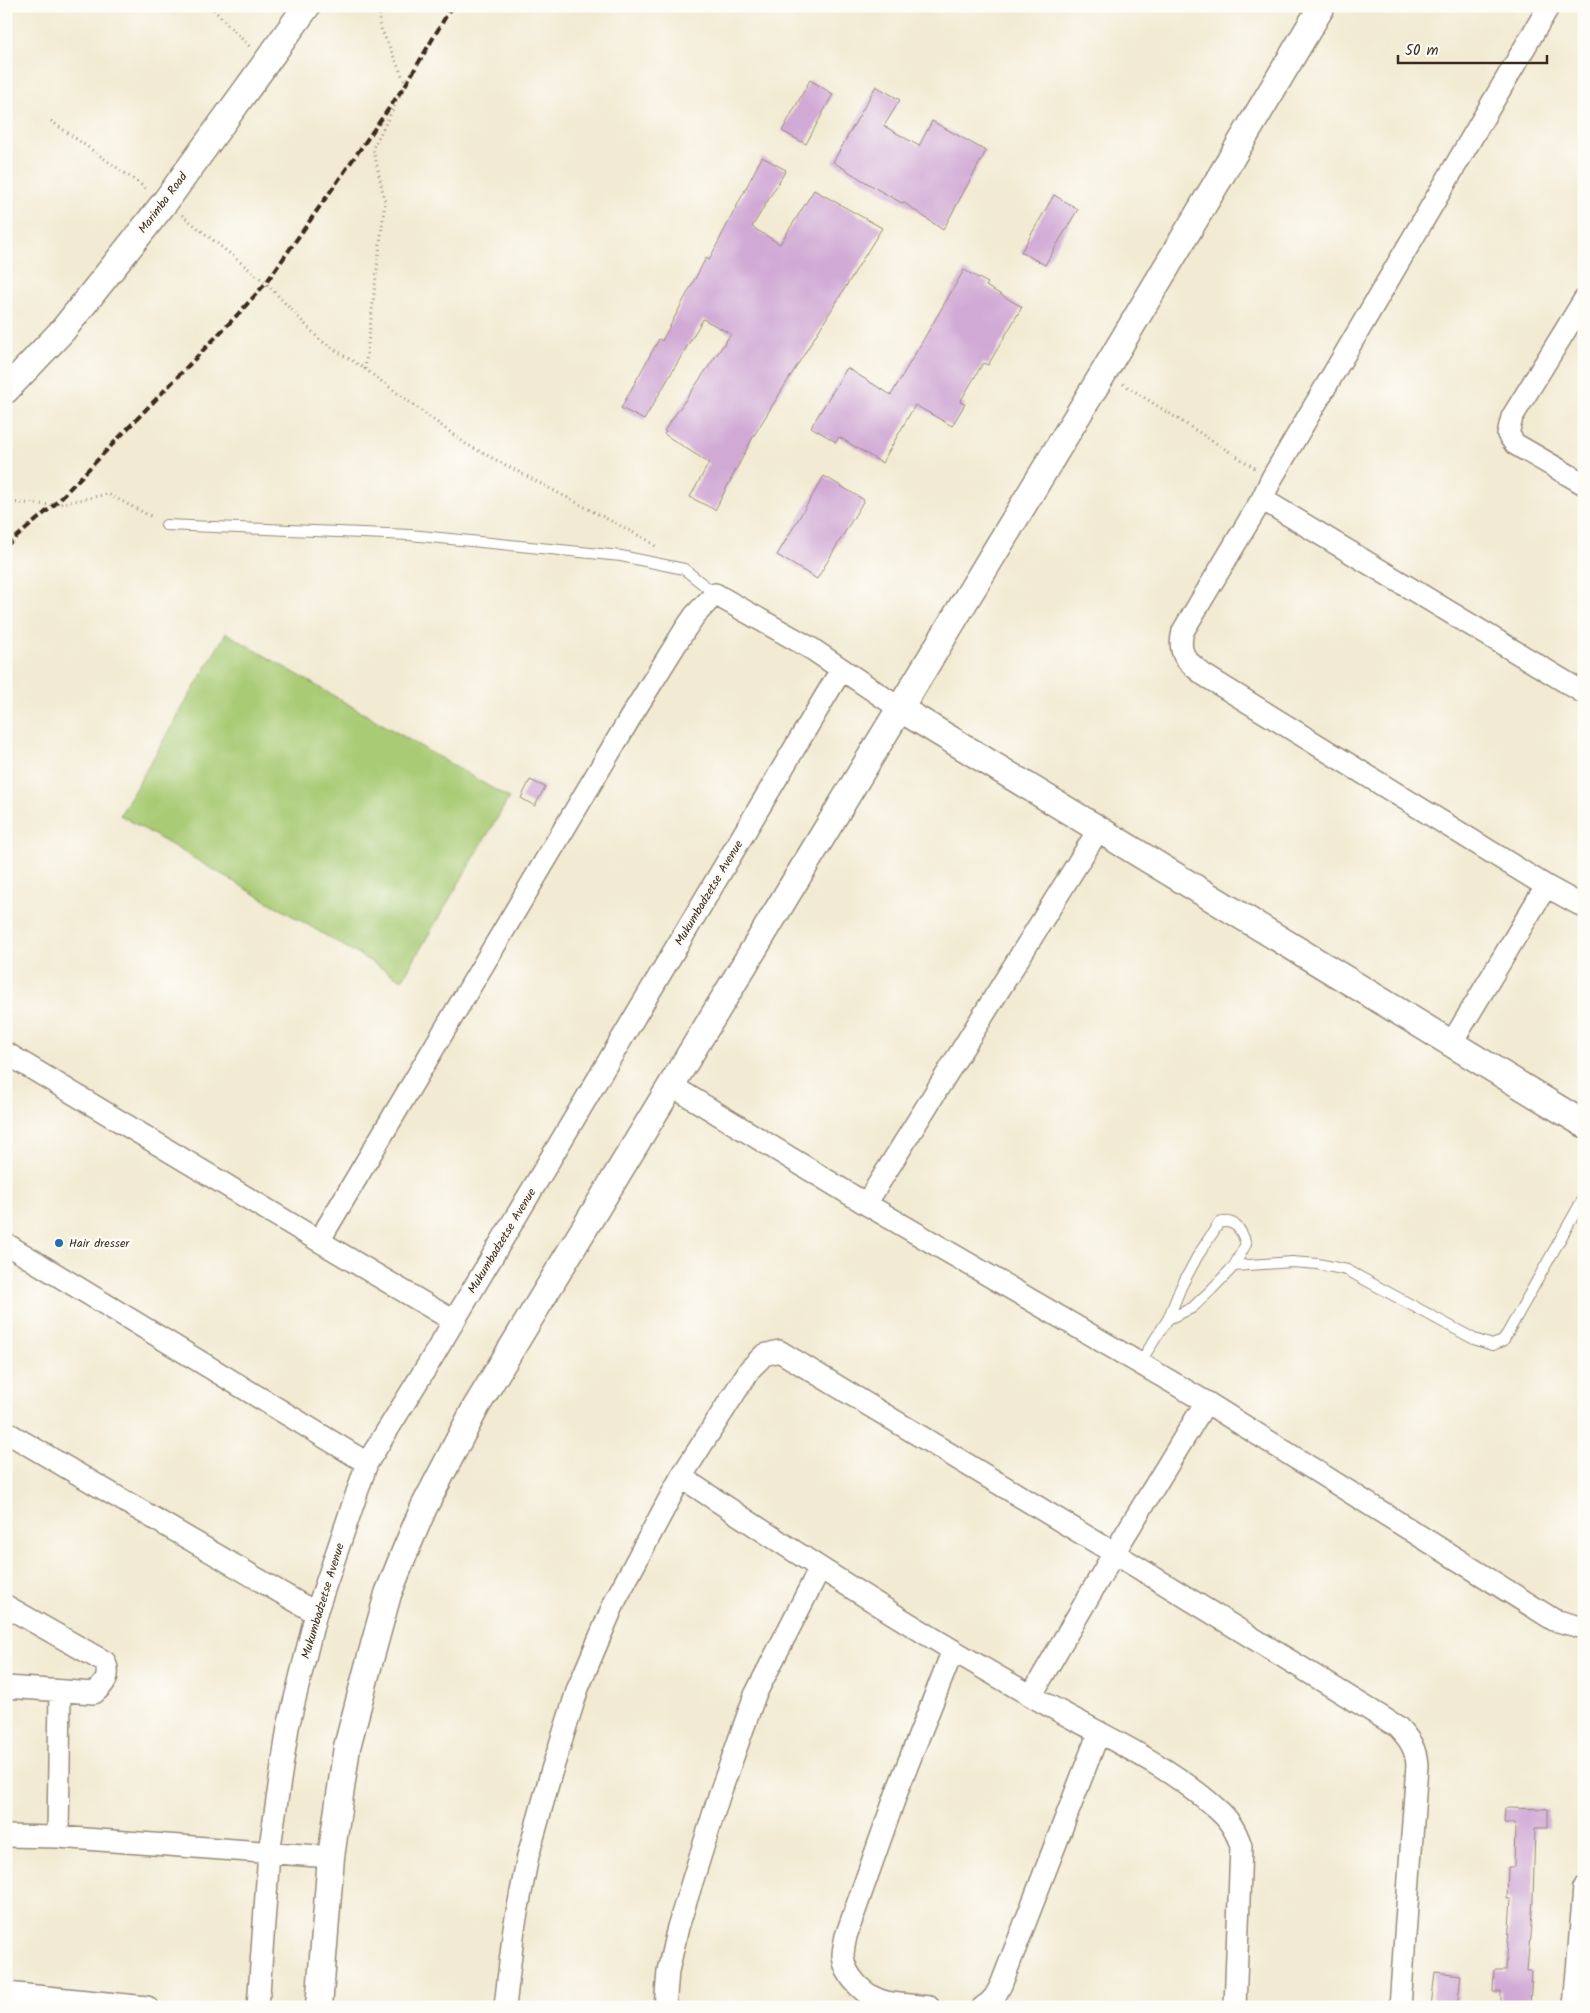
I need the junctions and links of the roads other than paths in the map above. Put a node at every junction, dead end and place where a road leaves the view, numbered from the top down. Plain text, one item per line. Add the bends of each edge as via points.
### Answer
1 (307, 6) edge
2 (1322, 6) edge
3 (1549, 6) edge
4 (1584, 300) edge
5 (6, 390) edge
6 (1584, 484) edge
7 (1262, 499) junction
8 (166, 524) road end
9 (714, 594) junction
10 (841, 670) junction
11 (1584, 693) edge
12 (898, 708) junction
13 (1099, 829) junction
14 (1546, 886) junction
15 (1584, 907) edge
16 (1451, 1044) junction
17 (6, 1053) edge
18 (672, 1086) junction
19 (1584, 1124) edge
20 (1584, 1197) edge
21 (866, 1204) junction
22 (319, 1241) junction
23 (6, 1244) edge
24 (1234, 1266) junction
25 (1168, 1319) junction
26 (454, 1321) junction
27 (1138, 1364) junction
28 (1206, 1402) junction
29 (6, 1432) edge
30 (368, 1463) junction
31 (681, 1478) junction
32 (1114, 1552) junction
33 (820, 1568) junction
34 (6, 1606) edge
35 (316, 1613) junction
36 (1584, 1628) edge
37 (953, 1650) junction
38 (6, 1687) edge
39 (60, 1691) junction
40 (1031, 1696) junction
41 (1099, 1732) junction
42 (6, 1836) edge
43 (58, 1838) junction
44 (269, 1854) junction
45 (331, 1857) junction
46 (1584, 1888) edge
47 (6, 1993) edge
48 (1578, 2006) edge
49 (147, 2007) edge
50 (258, 2007) edge
51 (319, 2007) edge
52 (506, 2007) edge
53 (665, 2007) edge
54 (929, 2007) edge
55 (983, 2007) edge
56 (1235, 2007) edge
57 (1400, 2007) edge

1 - 5 street, Marimba Road via 165,202 63,330
2 - 12 street via 1104,372
3 - 7 street
4 - 6 street via 1512,418 1508,434 1516,444
7 - 11 street
7 - 14 street via 1183,631 1181,649 1189,662 1204,675
8 - 9 lane via 410,535 621,556 684,569
9 - 10 street via 812,649
9 - 22 street via 686,628
10 - 12 street
10 - 26 street, Mukumbadzetse Avenue
12 - 13 street
12 - 18 street
13 - 16 street
13 - 21 street
14 - 15 street
14 - 16 street
16 - 19 street
17 - 22 street
18 - 21 street
18 - 45 street via 476,1407 413,1532 388,1594 350,1738
20 - 24 lane via 1503,1341 1492,1345 1474,1339 1347,1270 1292,1262
21 - 27 street
22 - 26 street
23 - 30 street
24 - 25 lane via 1192,1308
24 - 25 lane via 1246,1244 1244,1237 1235,1224 1219,1223 1181,1287
25 - 27 lane
26 - 30 street, Mukumbadzetse Avenue
27 - 28 street
28 - 32 street
28 - 36 street via 1554,1620
29 - 35 street
30 - 35 street, Mukumbadzetse Avenue
31 - 32 street via 750,1369 764,1355 779,1351
31 - 33 street
31 - 52 street via 616,1599 578,1688 528,1856 514,1928
32 - 40 street
32 - 57 street via 1398,1727 1411,1742 1417,1765
33 - 37 street
33 - 53 street via 755,1695 719,1796 678,1927 668,1972
34 - 39 street via 106,1662 106,1682 94,1693
35 - 44 street, Mukumbadzetse Avenue via 288,1727
37 - 40 street
37 - 54 street via 892,1808 846,1936 843,1954 846,1969 870,1995 886,2002
38 - 39 street
39 - 43 street
40 - 41 street
41 - 55 street via 1001,1985 996,1996
41 - 56 street via 1186,1785 1216,1808 1237,1834 1241,1846
42 - 43 street
43 - 44 street
44 - 45 street
44 - 50 street, Mukumbadzetse Avenue
45 - 51 street
46 - 48 street
47 - 49 street

